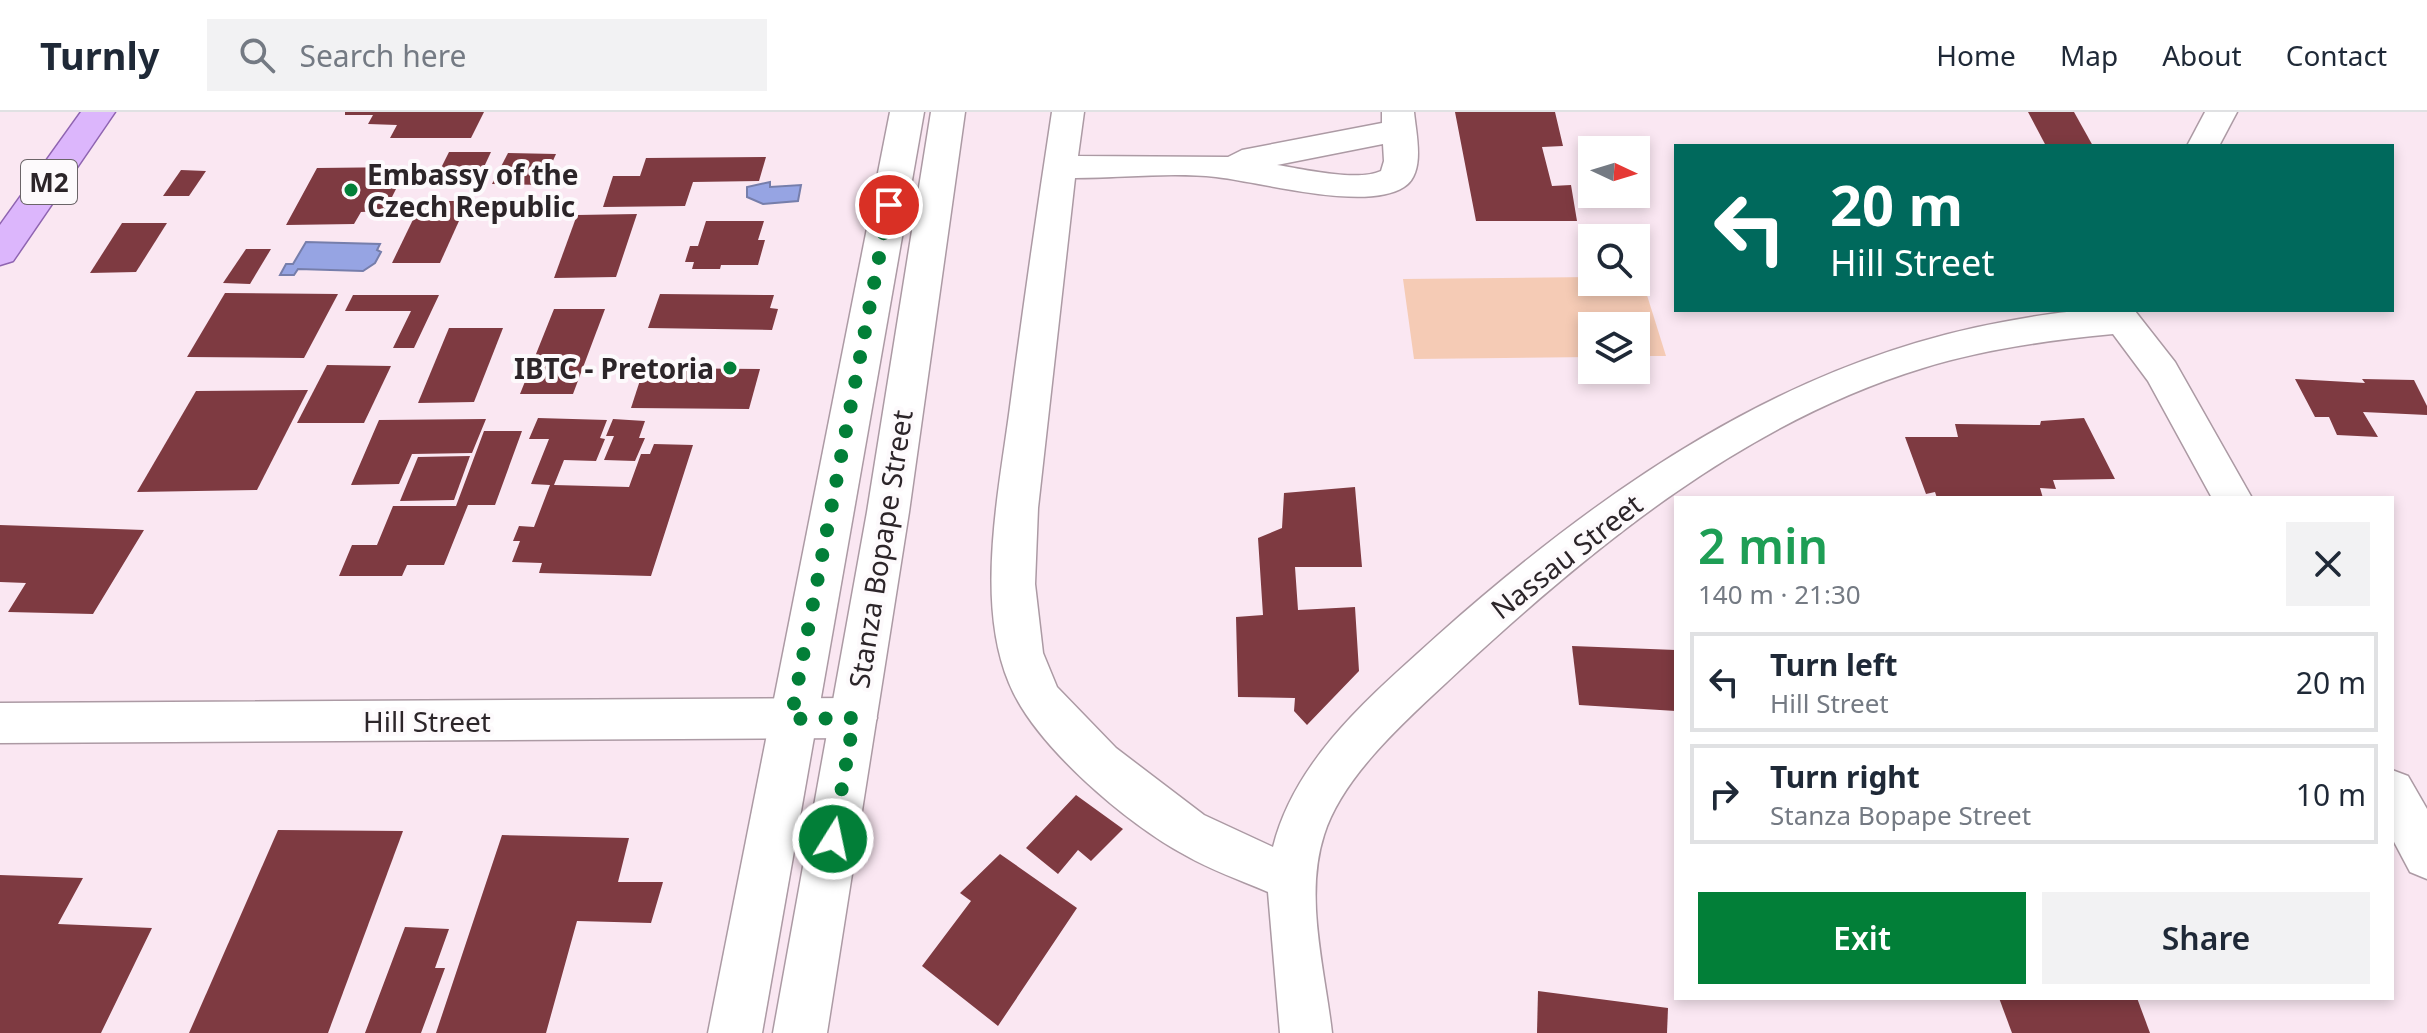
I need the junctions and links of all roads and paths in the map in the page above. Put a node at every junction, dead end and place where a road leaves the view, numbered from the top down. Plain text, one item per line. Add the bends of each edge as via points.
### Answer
1 (98, 112) edge
2 (907, 112) edge
3 (948, 112) edge
4 (1068, 112) edge
5 (2221, 112) edge
6 (1398, 122) edge
7 (2204, 144) edge
8 (1214, 166) junction
9 (1060, 167) junction
10 (0, 252) edge
11 (2124, 315) edge
12 (2231, 496) edge
13 (854, 718) junction
14 (791, 719) junction
15 (0, 723) edge
16 (2394, 795) edge
17 (2427, 856) edge
18 (1292, 878) junction
19 (735, 1033) edge
20 (800, 1033) edge
21 (1306, 1033) edge

1 - 10 main road, M2
2 - 14 main road, Stanza Bopape Street
3 - 13 main road, Stanza Bopape Street
4 - 9 street
5 - 7 street
6 - 8 street
6 - 8 street via 1401,161 1396,176 1374,185 1328,184
8 - 9 street
9 - 18 street via 1014,557 1016,624 1030,681 1085,750 1188,832
11 - 12 street
11 - 18 street, Nassau Street via 1963,343 1852,378 1743,431 1653,488 1502,603 1376,719 1314,801
13 - 14 street, Hill Street
13 - 20 main road, Stanza Bopape Street
14 - 15 street, Hill Street
14 - 19 main road, Stanza Bopape Street
16 - 17 street
18 - 21 street, Nassau Street

